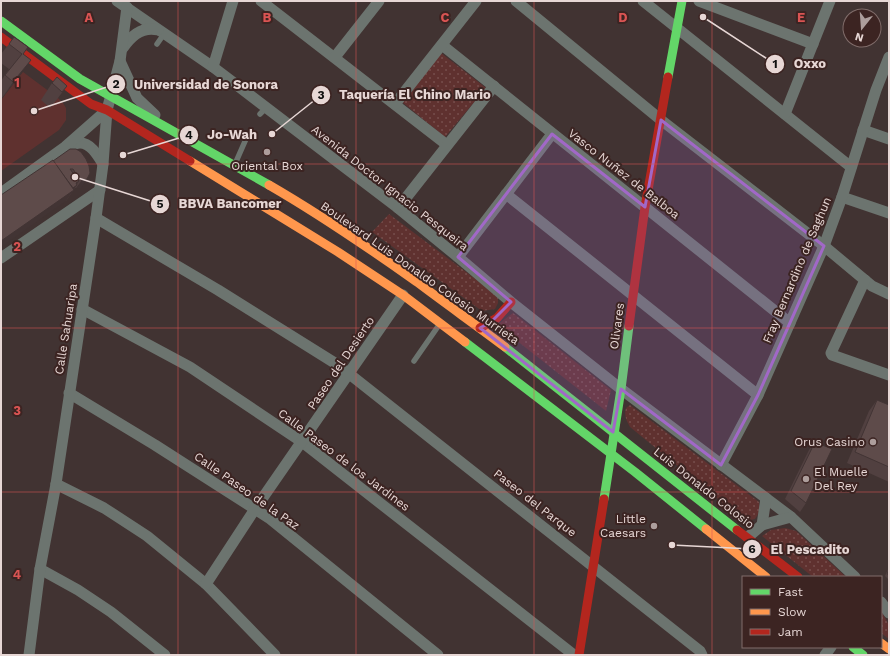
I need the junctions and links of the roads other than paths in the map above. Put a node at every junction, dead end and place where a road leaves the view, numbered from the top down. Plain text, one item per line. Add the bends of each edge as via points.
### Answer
1 (233, 1) edge
2 (261, 1) edge
3 (378, 1) edge
4 (476, 1) edge
5 (516, 1) edge
6 (643, 1) edge
7 (682, 1) edge
8 (699, 1) edge
9 (830, 1) edge
10 (122, 4) edge
11 (1, 21) edge
12 (677, 27) junction
13 (161, 32) junction
14 (1, 37) edge
15 (157, 44) dead end
16 (813, 44) junction
17 (442, 45) junction
18 (122, 48) junction
19 (335, 57) junction
20 (889, 57) edge
21 (120, 61) junction
22 (213, 67) junction
23 (80, 79) junction
24 (494, 86) junction
25 (110, 96) junction
26 (395, 104) junction
27 (107, 110) junction
28 (785, 114) junction
29 (661, 120) junction
30 (863, 130) junction
31 (552, 134) junction
32 (180, 135) junction
33 (246, 139) dead end
34 (889, 139) edge
35 (447, 145) junction
36 (65, 147) junction
37 (103, 164) junction
38 (235, 166) junction
39 (851, 167) junction
40 (100, 190) junction
41 (1, 194) edge
42 (506, 194) junction
43 (842, 197) junction
44 (645, 207) junction
45 (398, 208) junction
46 (889, 213) edge
47 (96, 218) junction
48 (824, 246) junction
49 (458, 257) junction
50 (1, 258) edge
51 (865, 280) junction
52 (889, 294) edge
53 (403, 295) junction
54 (633, 296) junction
55 (511, 302) junction
56 (82, 309) junction
57 (790, 323) junction
58 (440, 324) junction
59 (480, 328) junction
60 (414, 361) dead end
61 (349, 374) junction
62 (889, 375) edge
63 (621, 389) junction
64 (70, 393) junction
65 (758, 395) junction
66 (613, 432) junction
67 (302, 442) junction
68 (610, 453) junction
69 (651, 462) junction
70 (721, 465) junction
71 (635, 472) junction
72 (56, 484) junction
73 (766, 498) junction
74 (255, 509) junction
75 (791, 517) junction
76 (762, 525) junction
77 (748, 537) junction
78 (594, 567) junction
79 (40, 569) junction
80 (765, 576) edge
81 (797, 576) edge
82 (854, 576) edge
83 (206, 584) junction
84 (882, 603) edge
85 (889, 613) edge
86 (854, 648) edge
87 (29, 655) edge
88 (166, 655) edge
89 (275, 655) edge
90 (438, 655) edge
91 (574, 655) edge
92 (579, 655) edge
93 (702, 655) edge
94 (863, 655) edge

1 - 22 street
2 - 19 street
3 - 19 street
4 - 17 street
5 - 29 street
6 - 12 street
7 - 12 main road, Olivares
8 - 16 street
9 - 16 street
10 - 13 street, Avenida Doctor Ignacio Pesqueira
10 - 18 street, Calle Sahuaripa
11 - 23 main road, Boulevard Luis Donaldo Colosio Murrieta
12 - 28 street
12 - 29 main road, Olivares
13 - 15 lane
13 - 18 street via 151,28 137,32
13 - 22 street, Avenida Doctor Ignacio Pesqueira
14 - 27 main road via 91,104
16 - 28 street
17 - 24 street, Vasco Nuñez de Balboa
17 - 26 street
18 - 21 street, Calle Sahuaripa
19 - 26 street
20 - 30 street, Fray Bernardino de Saghun
21 - 23 street via 110,80 101,83
21 - 25 street, Calle Sahuaripa
21 - 32 street via 137,98
22 - 45 street, Avenida Doctor Ignacio Pesqueira via 263,111
23 - 25 main road, Boulevard Luis Donaldo Colosio Murrieta
24 - 31 street, Vasco Nuñez de Balboa
24 - 35 street
25 - 27 street, Calle Sahuaripa
25 - 32 main road, Boulevard Luis Donaldo Colosio Murrieta
26 - 35 street
27 - 36 street
27 - 37 street, Calle Sahuaripa
27 - 53 main road
28 - 39 street
29 - 44 main road, Olivares
29 - 48 street
30 - 34 street
30 - 39 street, Fray Bernardino de Saghun
31 - 42 street
31 - 44 street, Vasco Nuñez de Balboa
32 - 38 main road, Boulevard Luis Donaldo Colosio Murrieta
33 - 38 lane
35 - 45 street
36 - 37 street via 80,143 86,145 98,155
36 - 41 street
37 - 40 street, Calle Sahuaripa
38 - 59 main road, Boulevard Luis Donaldo Colosio Murrieta via 335,225
39 - 43 street, Fray Bernardino de Saghun
40 - 47 street, Calle Sahuaripa
40 - 50 street
42 - 49 street
42 - 54 street
43 - 46 street
43 - 48 street, Fray Bernardino de Saghun
44 - 54 main road, Olivares
44 - 57 street, Vasco Nuñez de Balboa
45 - 49 street, Avenida Doctor Ignacio Pesqueira
47 - 56 street, Calle Sahuaripa
47 - 61 street, Paseo del Parque via 218,290
48 - 51 street
48 - 57 street, Fray Bernardino de Saghun
49 - 55 street, Avenida Doctor Ignacio Pesqueira
51 - 52 street via 876,289
51 - 62 street via 831,353
53 - 58 main road
53 - 61 street, Paseo del Desierto
54 - 63 main road, Olivares
54 - 65 street
55 - 59 main road via 497,318
55 - 63 street, Avenida Doctor Ignacio Pesqueira
56 - 64 street, Calle Sahuaripa
56 - 67 street, Calle Paseo de los Jardines via 190,368
57 - 65 street, Fray Bernardino de Saghun
58 - 60 lane
58 - 68 main road
59 - 66 main road, Boulevard Luis Donaldo Colosio Murrieta
61 - 67 street, Paseo del Desierto
61 - 78 street, Paseo del Parque
63 - 66 main road, Olivares
63 - 70 street, Avenida Doctor Ignacio Pesqueira
64 - 72 street, Calle Sahuaripa
64 - 74 street, Calle Paseo de la Paz
65 - 70 street, Fray Bernardino de Saghun
66 - 68 main road, Olivares
66 - 69 main road, Luis Donaldo Colosio
67 - 74 street, Paseo del Desierto
67 - 91 street, Calle Paseo de los Jardines
68 - 71 main road
68 - 78 main road, Olivares
69 - 71 main road via 641,465
69 - 77 main road, Luis Donaldo Colosio
70 - 73 street, Avenida Doctor Ignacio Pesqueira
71 - 80 main road
72 - 79 street, Calle Sahuaripa
72 - 83 street via 124,520
73 - 75 street, Avenida Doctor Ignacio Pesqueira
73 - 76 street
74 - 83 street, Paseo del Desierto
74 - 90 street, Calle Paseo de la Paz
75 - 76 street
75 - 82 street, Avenida Doctor Ignacio Pesqueira
76 - 77 street
77 - 81 main road, Luis Donaldo Colosio
78 - 92 main road, Olivares
78 - 93 street, Paseo del Parque
79 - 87 street, Calle Sahuaripa
79 - 88 street via 111,612
83 - 89 street
84 - 85 street
86 - 94 main road

